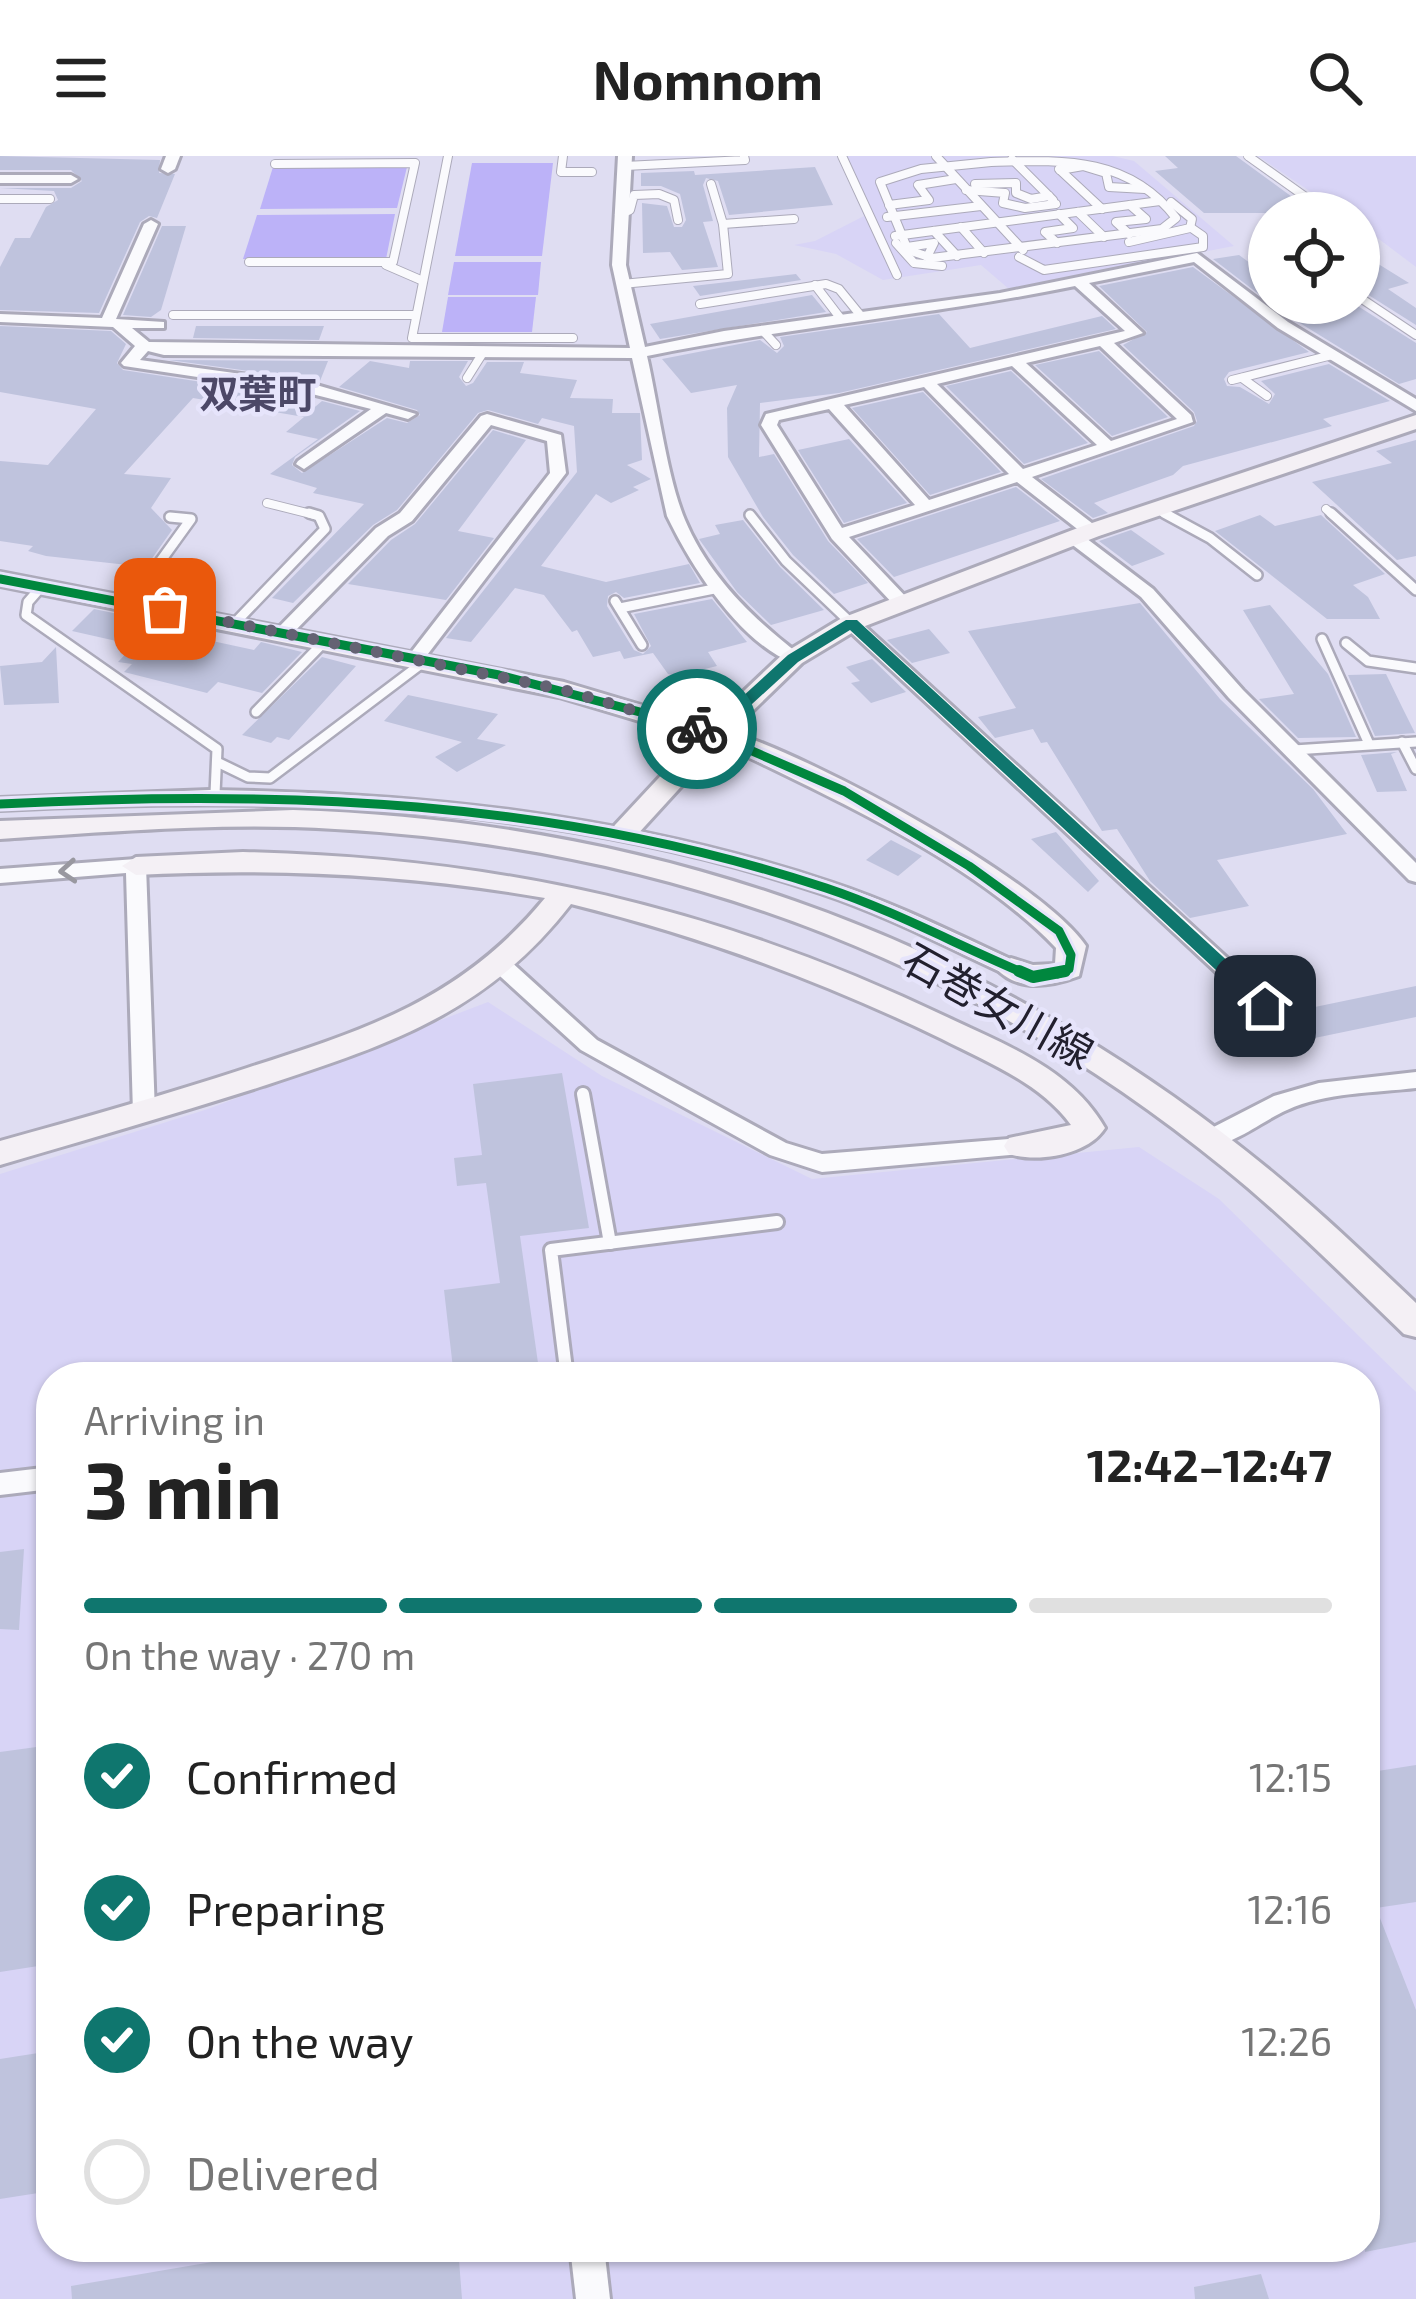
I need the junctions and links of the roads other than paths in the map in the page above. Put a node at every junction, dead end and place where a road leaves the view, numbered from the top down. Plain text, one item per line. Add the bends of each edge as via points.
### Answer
1 (448, 156) edge
2 (562, 156) edge
3 (744, 156) edge
4 (842, 156) edge
5 (936, 156) edge
6 (1081, 156) edge
7 (1248, 156) edge
8 (1044, 157) edge
9 (654, 159) dead end
10 (702, 159) edge
11 (1013, 160) edge
12 (625, 161) edge
13 (275, 164) dead end
14 (944, 166) junction
15 (1060, 170) junction
16 (592, 172) dead end
17 (71, 178) dead end
18 (0, 179) edge
19 (711, 184) dead end
20 (962, 185) junction
21 (1145, 189) junction
22 (1299, 192) edge
23 (1048, 196) junction
24 (0, 199) edge
25 (50, 199) dead end
26 (1164, 201) junction
27 (1057, 203) junction
28 (889, 205) junction
29 (1130, 205) junction
30 (981, 206) junction
31 (1102, 209) junction
32 (934, 211) junction
33 (1078, 212) junction
34 (1063, 214) junction
35 (619, 215) junction
36 (890, 217) junction
37 (794, 218) dead end
38 (678, 220) dead end
39 (997, 222) junction
40 (152, 224) dead end
41 (723, 224) junction
42 (1190, 226) junction
43 (961, 227) junction
44 (949, 229) junction
45 (934, 231) junction
46 (1130, 234) junction
47 (897, 235) junction
48 (1104, 237) junction
49 (1057, 244) junction
50 (907, 248) junction
51 (985, 253) junction
52 (1023, 253) junction
53 (956, 256) junction
54 (927, 257) junction
55 (248, 262) dead end
56 (380, 262) junction
57 (897, 275) dead end
58 (1076, 279) junction
59 (423, 281) junction
60 (622, 284) junction
61 (815, 286) junction
62 (700, 304) dead end
63 (1380, 311) edge
64 (416, 315) junction
65 (861, 316) junction
66 (0, 318) edge
67 (841, 319) junction
68 (166, 320) joint
69 (112, 323) junction
70 (762, 330) junction
71 (1416, 335) edge
72 (573, 338) dead end
73 (1103, 341) junction
74 (776, 345) dead end
75 (144, 346) junction
76 (352, 350) junction
77 (484, 351) junction
78 (639, 353) junction
79 (1332, 355) junction
80 (1259, 357) dead end
81 (1016, 362) junction
82 (1276, 369) junction
83 (467, 379) dead end
84 (928, 385) junction
85 (313, 389) junction
86 (1268, 396) dead end
87 (833, 403) junction
88 (1416, 406) edge
89 (384, 407) junction
90 (408, 414) dead end
91 (1416, 422) edge
92 (1108, 447) junction
93 (304, 464) dead end
94 (1021, 476) junction
95 (267, 503) dead end
96 (926, 507) junction
97 (1156, 509) junction
98 (1326, 509) dead end
99 (750, 515) dead end
100 (170, 517) dead end
101 (1084, 535) junction
102 (838, 536) junction
103 (1257, 575) dead end
104 (0, 580) edge
105 (42, 586) junction
106 (719, 588) junction
107 (1416, 590) edge
108 (131, 602) junction
109 (902, 603) junction
110 (851, 623) junction
111 (233, 624) junction
112 (282, 634) junction
113 (1322, 639) dead end
114 (324, 642) junction
115 (1346, 643) dead end
116 (642, 645) dead end
117 (793, 658) junction
118 (420, 660) junction
119 (1416, 668) edge
120 (256, 712) dead end
121 (711, 734) junction
122 (1402, 742) junction
123 (1416, 742) edge
124 (1369, 744) junction
125 (1294, 750) junction
126 (217, 762) junction
127 (1416, 769) edge
128 (215, 794) junction
129 (0, 804) edge
130 (0, 830) edge
131 (625, 831) junction
132 (136, 866) junction
133 (1416, 875) edge
134 (0, 876) edge
135 (564, 893) junction
136 (500, 962) junction
137 (1011, 968) joint
138 (1265, 1006) dead end
139 (1416, 1080) edge
140 (583, 1094) dead end
141 (144, 1113) junction
142 (1210, 1139) junction
143 (1020, 1146) joint
144 (0, 1153) edge
145 (777, 1222) dead end
146 (610, 1243) junction
147 (1416, 1324) edge
148 (565, 1362) edge
149 (36, 1480) edge
150 (0, 1484) edge
151 (589, 2262) edge
152 (593, 2299) edge

1 - 59 lane
2 - 16 lane via 561,172
3 - 10 lane
4 - 57 lane
5 - 14 lane
6 - 26 lane via 1132,171
7 - 22 lane
8 - 11 lane
8 - 15 lane
8 - 21 lane via 1113,168
9 - 10 lane
10 - 12 lane
11 - 14 lane
11 - 23 lane
12 - 35 street
13 - 56 lane via 415,163 393,262
14 - 20 lane
14 - 28 lane via 882,178
14 - 36 lane via 880,170 870,178
15 - 21 lane via 1093,167 1106,173 1109,188
15 - 31 lane
17 - 18 street
19 - 41 lane
20 - 23 lane via 1008,181 1021,196
20 - 27 lane via 1005,193 1004,203 1015,207
20 - 28 lane via 917,185 929,200
20 - 30 lane
21 - 26 lane
23 - 27 lane
24 - 25 lane
26 - 29 lane
26 - 42 lane via 1192,219
26 - 46 lane via 1175,222
27 - 34 lane
28 - 36 lane
29 - 31 lane
29 - 46 lane via 1146,219 1116,222
30 - 32 lane
30 - 39 lane
31 - 33 lane
32 - 36 lane
32 - 44 lane
33 - 34 lane
33 - 48 lane
34 - 39 lane
34 - 49 lane via 1073,228 1045,232
35 - 38 lane via 634,195 659,194 674,200
35 - 60 street
36 - 47 lane
37 - 41 lane
39 - 43 lane
39 - 52 lane
40 - 69 street
41 - 60 lane via 728,274
42 - 52 lane via 1170,236
42 - 52 lane via 1203,247 1044,270
43 - 44 lane
43 - 51 lane
44 - 45 lane
45 - 47 lane
45 - 53 lane
46 - 48 lane
47 - 50 lane
47 - 52 lane via 902,256 925,266
48 - 49 lane
49 - 52 lane
50 - 54 lane
50 - 54 lane via 934,243
51 - 52 lane
51 - 53 lane
53 - 54 lane
55 - 56 lane
56 - 59 lane
58 - 65 street via 903,317
58 - 73 street via 1136,333
58 - 79 street via 1197,257
59 - 64 lane
60 - 78 street
61 - 62 lane
61 - 65 lane via 832,284
61 - 67 lane
63 - 71 lane
64 - 68 lane
64 - 72 lane via 412,338
65 - 67 street
66 - 69 street
67 - 70 street
68 - 69 street
69 - 75 street
70 - 74 lane
70 - 78 street
73 - 81 street
73 - 92 street via 1185,418
75 - 76 street
75 - 85 street via 129,363
76 - 77 street
76 - 85 street
77 - 78 street
77 - 83 lane
78 - 106 street via 675,516
79 - 82 lane
79 - 88 street
80 - 82 lane
81 - 84 street
81 - 92 street
82 - 86 lane via 1237,379
84 - 87 street
84 - 94 street
85 - 89 street
87 - 96 street
87 - 102 street via 769,424
89 - 90 street
89 - 93 street
91 - 97 street
92 - 94 street
94 - 96 street
94 - 101 street
95 - 111 lane via 319,516 325,529
96 - 102 street
97 - 101 street
97 - 103 lane
98 - 107 lane
99 - 110 lane
100 - 108 lane via 191,519
101 - 109 street
101 - 125 street
102 - 109 street
104 - 105 street
105 - 108 street
105 - 126 lane via 26,615 217,748
106 - 116 lane via 618,604
106 - 117 street via 759,635
108 - 111 street
109 - 110 street
110 - 117 street
110 - 138 street
111 - 112 street
112 - 114 street
112 - 118 street via 406,517 487,419 555,438 558,473
113 - 124 lane
114 - 118 street
114 - 120 lane
115 - 119 lane via 1368,663
117 - 121 street
118 - 121 street via 564,690
118 - 126 lane via 359,716 270,778
121 - 131 street
121 - 137 street via 896,819 1042,916 1071,946 1069,969 1052,976
122 - 123 lane
122 - 124 lane
122 - 127 lane
124 - 125 lane
125 - 133 street
126 - 128 lane
128 - 129 street
128 - 131 street via 470,806
130 - 142 street, 石巻女川線 via 332,820 438,826 644,860 746,889 922,958 1078,1047
131 - 137 street via 828,888
132 -> 134 street
132 - 135 street via 342,863
132 - 141 street
135 - 136 street
135 - 143 street via 711,930 859,986 1011,1063 1074,1107 1089,1128 1074,1140
136 - 141 street via 435,1009 384,1033
136 - 143 street via 589,1045 778,1149 822,1163
139 - 142 street via 1319,1091
140 - 146 lane
141 - 144 street
142 - 147 street, 石巻女川線
145 - 146 lane
146 - 148 lane via 551,1250
149 - 150 street
151 - 152 street

